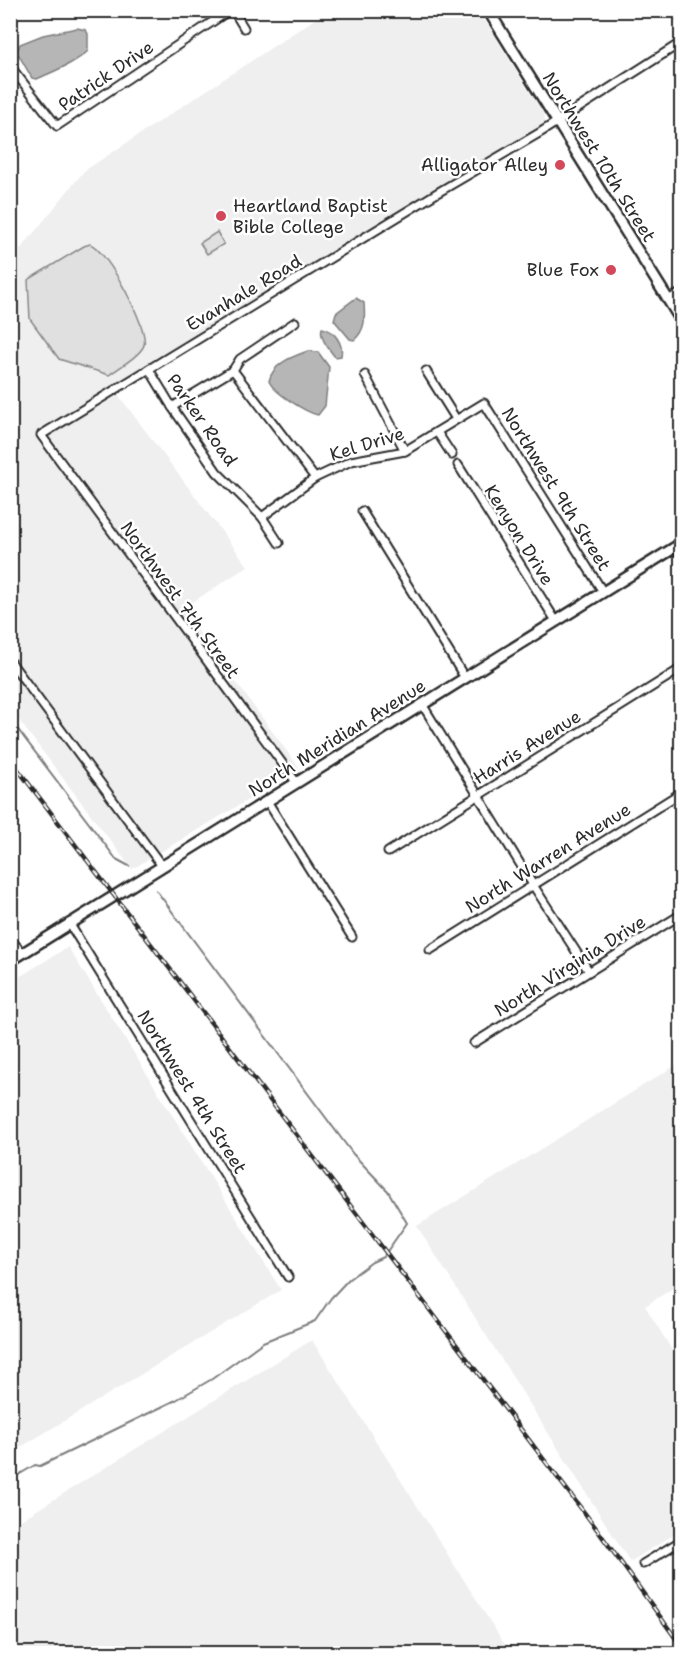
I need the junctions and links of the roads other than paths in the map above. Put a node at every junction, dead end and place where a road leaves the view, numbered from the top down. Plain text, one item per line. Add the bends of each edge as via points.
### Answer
1 (232, 10) edge
2 (488, 10) edge
3 (678, 10) edge
4 (681, 19) edge
5 (244, 28) dead end
6 (681, 42) edge
7 (10, 66) edge
8 (557, 121) junction
9 (681, 292) edge
10 (668, 300) junction
11 (295, 322) dead end
12 (681, 322) edge
13 (149, 369) junction
14 (233, 370) junction
15 (426, 371) dead end
16 (365, 375) dead end
17 (484, 403) joint
18 (172, 407) junction
19 (456, 419) junction
20 (437, 432) junction
21 (41, 435) joint
22 (405, 451) junction
23 (452, 455) dead end
24 (458, 465) dead end
25 (315, 478) junction
26 (362, 511) dead end
27 (262, 517) junction
28 (279, 543) dead end
29 (681, 543) edge
30 (603, 592) junction
31 (556, 621) junction
32 (10, 661) edge
33 (681, 668) edge
34 (465, 678) junction
35 (422, 704) junction
36 (296, 782) junction
37 (681, 792) edge
38 (477, 795) junction
39 (267, 801) junction
40 (388, 852) dead end
41 (162, 866) junction
42 (533, 885) junction
43 (681, 914) edge
44 (69, 923) junction
45 (352, 937) dead end
46 (10, 938) edge
47 (430, 950) dead end
48 (22, 953) junction
49 (10, 961) edge
50 (588, 970) junction
51 (474, 1043) dead end
52 (288, 1277) dead end
53 (681, 1540) edge
54 (643, 1564) dead end

1 - 5 street
1 - 7 street, Patrick Drive via 57,126
2 - 8 main road, Northwest 10th Street
3 - 4 street
6 - 8 street, Evanhale Road
8 - 10 main road, Northwest 10th Street
8 - 13 street, Evanhale Road
9 - 10 street
10 - 12 main road, Northwest 10th Street
11 - 14 street via 240,359
13 - 18 street, Parker Road
13 - 21 street, Evanhale Road
14 - 18 street
14 - 25 street
15 - 19 street
16 - 22 street
17 - 19 street, Kel Drive
17 - 30 street, Northwest 9th Street
18 - 27 street, Parker Road via 217,472
19 - 20 street, Kel Drive
20 - 22 street, Kel Drive
20 - 23 street
21 - 36 street, Northwest 7th Street
22 - 25 street, Kel Drive via 351,461
24 - 31 street, Kenyon Drive
25 - 27 street, Kel Drive
26 - 34 street
27 - 28 street, Parker Road
29 - 30 main road, North Meridian Avenue
30 - 31 main road, North Meridian Avenue
31 - 34 main road, North Meridian Avenue
32 - 41 street
33 - 38 street, Harris Avenue
34 - 35 main road, North Meridian Avenue
35 - 36 main road, North Meridian Avenue
35 - 38 street
36 - 39 main road, North Meridian Avenue
37 - 42 street, North Warren Avenue
38 - 40 street, Harris Avenue
38 - 42 street
39 - 41 main road, North Meridian Avenue
39 - 45 street
41 - 44 main road, North Meridian Avenue
42 - 47 street, North Warren Avenue
42 - 50 street
43 - 50 street, North Virginia Drive
44 - 48 main road, North Meridian Avenue
44 - 52 street, Northwest 4th Street
46 - 48 street
48 - 49 main road, North Meridian Avenue
50 - 51 street, North Virginia Drive
53 - 54 street

